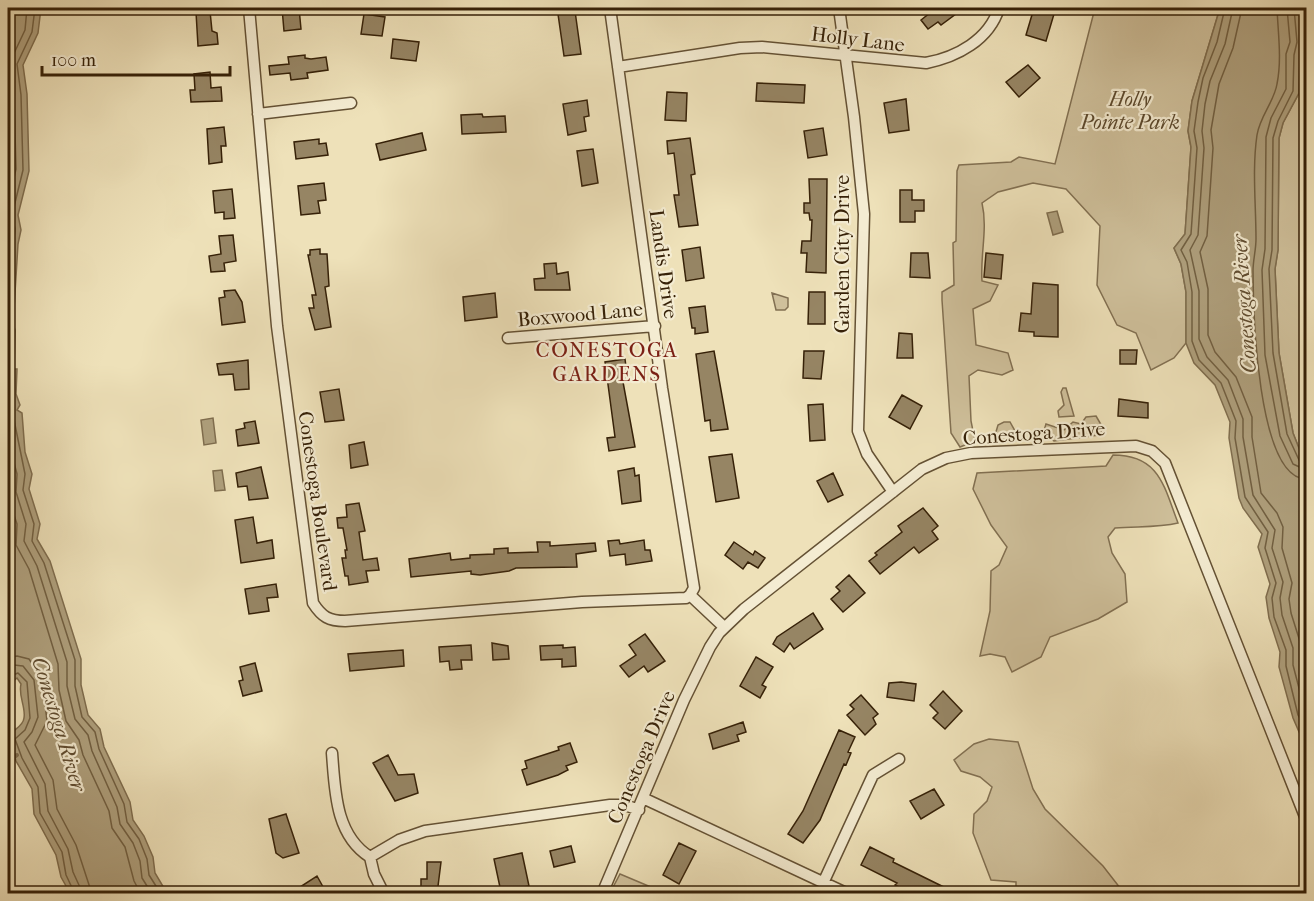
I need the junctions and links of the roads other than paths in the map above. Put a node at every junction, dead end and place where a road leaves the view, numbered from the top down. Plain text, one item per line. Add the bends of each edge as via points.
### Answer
1 (249, 8) edge
2 (610, 8) edge
3 (839, 8) edge
4 (999, 8) edge
5 (846, 55) junction
6 (618, 67) junction
7 (351, 103) dead end
8 (258, 114) junction
9 (655, 326) junction
10 (508, 338) dead end
11 (893, 492) junction
12 (690, 595) junction
13 (724, 627) junction
14 (332, 753) dead end
15 (899, 759) dead end
16 (645, 799) junction
17 (639, 810) junction
18 (1306, 819) edge
19 (370, 857) junction
20 (824, 881) junction
21 (1306, 888) edge
22 (384, 894) edge
23 (603, 894) edge
24 (848, 894) edge
25 (1304, 894) edge

1 - 8 street, Conestoga Boulevard
2 - 6 street, Landis Drive
3 - 5 street, Garden City Drive
4 - 5 street, Holly Lane via 978,39 948,59 915,63
5 - 6 street, Holly Lane via 740,48
5 - 11 street, Garden City Drive via 864,214 858,431 867,454
6 - 9 street, Landis Drive
7 - 8 street
8 - 12 street, Conestoga Boulevard via 286,401 313,603 320,614 330,621 345,621
9 - 10 street, Boxwood Lane
9 - 12 street, Landis Drive via 694,588
11 - 13 street, Conestoga Drive
11 - 18 street, Conestoga Drive via 936,462 971,453 1122,445 1145,448 1158,456 1171,476
12 - 13 street
13 - 16 street, Conestoga Drive via 684,700
14 - 19 street via 341,818 355,844
15 - 20 street via 873,775
16 - 17 street, Conestoga Drive
16 - 20 street
17 - 19 street via 625,804 610,804 425,831 392,843
17 - 23 street, Conestoga Drive
19 - 22 street
20 - 24 street
21 - 25 street

